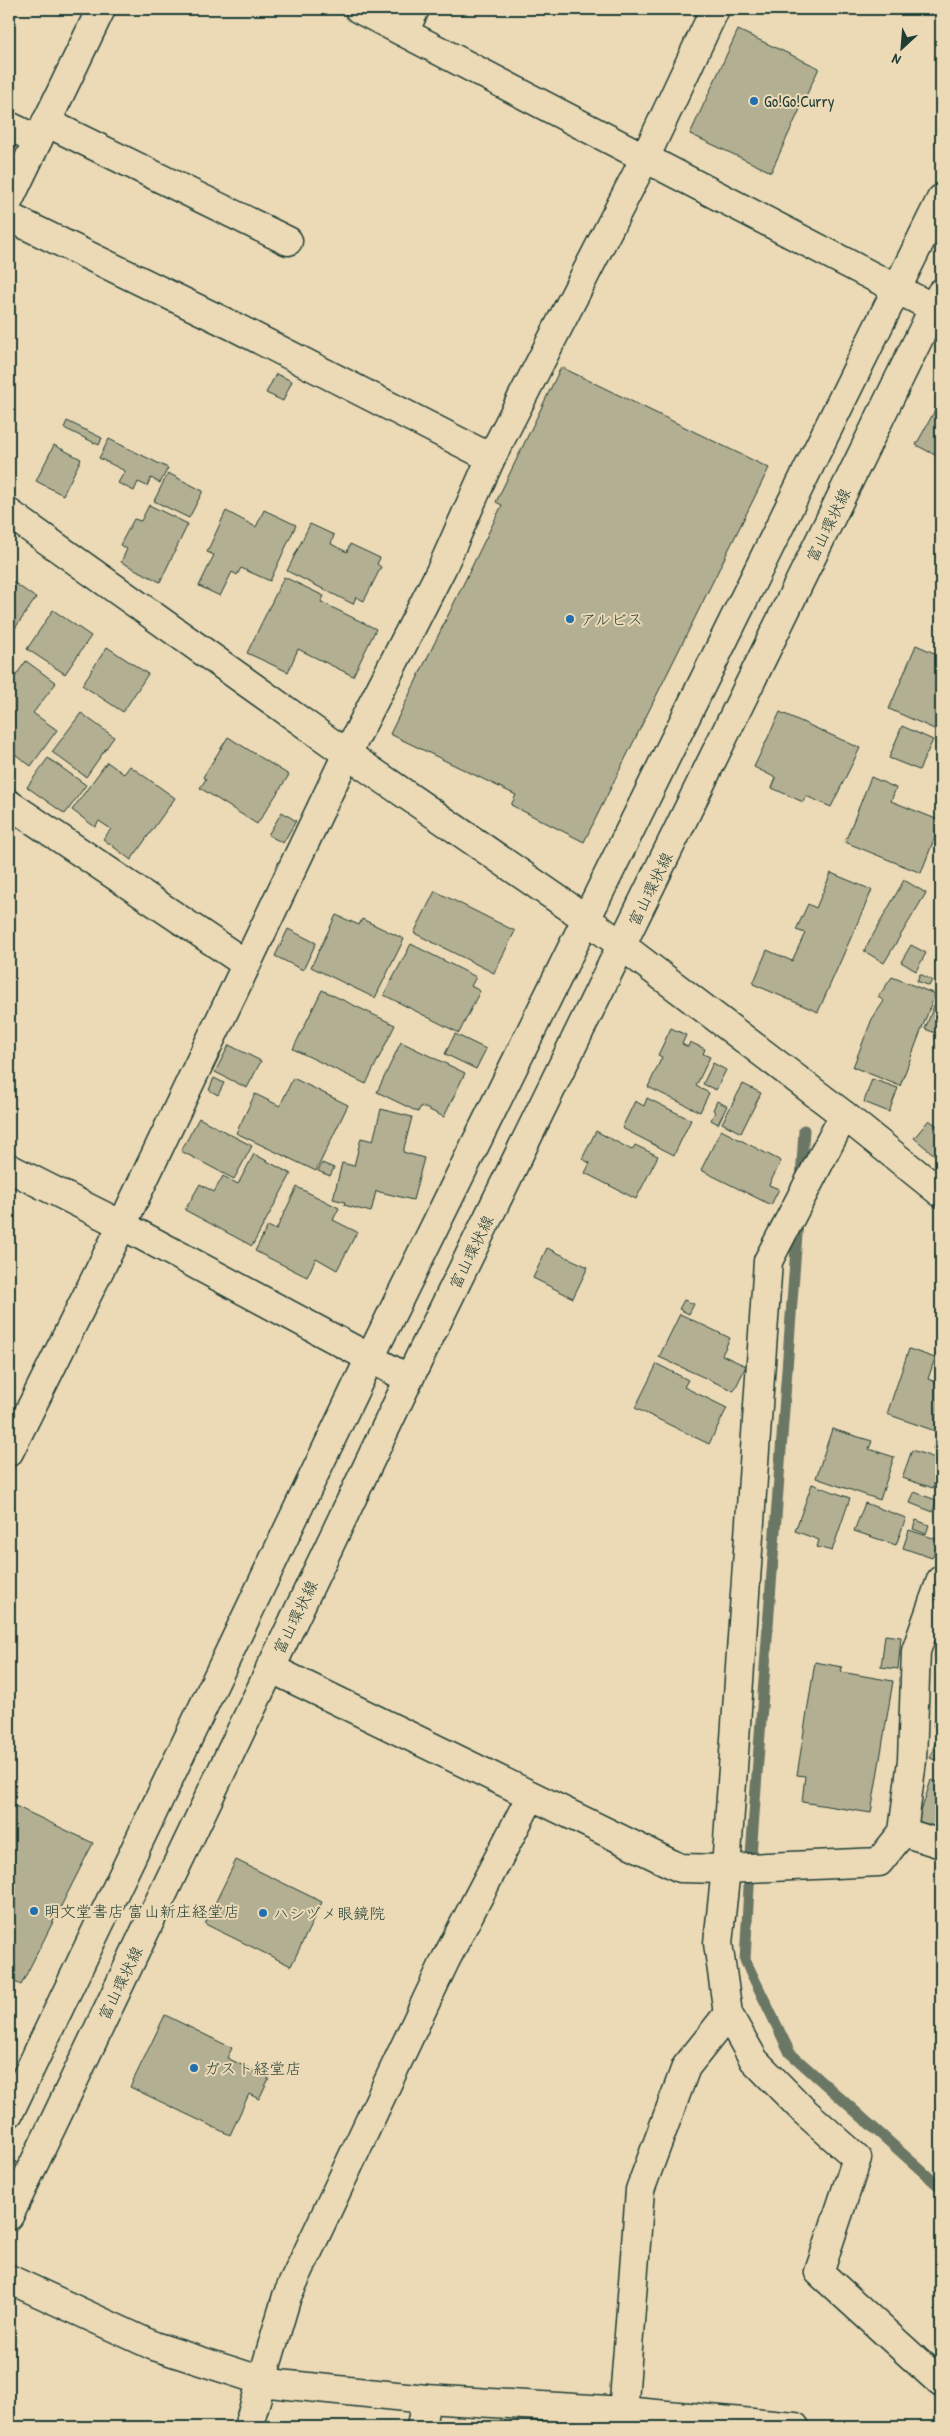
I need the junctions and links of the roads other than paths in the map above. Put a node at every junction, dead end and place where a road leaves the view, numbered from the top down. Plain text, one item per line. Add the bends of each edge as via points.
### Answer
1 (100, 9) edge
2 (359, 9) edge
3 (715, 9) edge
4 (409, 20) edge
5 (9, 126) edge
6 (42, 131) junction
7 (645, 158) junction
8 (941, 199) edge
9 (9, 200) edge
10 (9, 217) edge
11 (288, 241) dead end
12 (897, 289) junction
13 (939, 305) edge
14 (490, 458) junction
15 (9, 513) edge
16 (347, 754) junction
17 (9, 804) edge
18 (588, 920) junction
19 (622, 945) junction
20 (246, 964) junction
21 (844, 1115) junction
22 (9, 1168) edge
23 (941, 1192) edge
24 (122, 1226) junction
25 (369, 1360) junction
26 (409, 1380) junction
27 (9, 1452) edge
28 (941, 1580) edge
29 (270, 1668) junction
30 (531, 1796) junction
31 (903, 1832) junction
32 (941, 1844) edge
33 (726, 1870) junction
34 (728, 2014) junction
35 (9, 2113) edge
36 (9, 2216) edge
37 (9, 2279) edge
38 (262, 2380) junction
39 (941, 2384) edge
40 (426, 2399) junction
41 (623, 2419) edge
42 (248, 2427) edge
43 (421, 2427) edge
44 (795, 2427) edge

1 - 6 street
2 - 4 street
3 - 7 street
4 - 7 street
5 - 6 street
6 - 9 street
6 - 11 street
7 - 12 street
7 - 14 street
8 - 12 street
10 - 14 street via 233,326
12 - 13 street
12 - 18 street
13 - 19 street, 富山環状線
14 - 16 street via 442,568
15 - 16 street
16 - 18 street
16 - 20 street
17 - 20 street
18 - 19 street
18 - 25 street
19 - 21 street
19 - 26 street, 富山環状線
20 - 24 street
21 - 23 street
21 - 33 street via 768,1262
22 - 24 street
24 - 25 street
24 - 27 street
25 - 26 street
25 - 35 street
26 - 29 street, 富山環状線
28 - 31 street via 916,1651 912,1760
29 - 30 street
29 - 36 street, 富山環状線
30 - 33 street via 680,1868
30 - 38 street via 446,1959 291,2288
31 - 32 street
31 - 33 street via 879,1862
33 - 34 street via 718,1943
34 - 39 street via 754,2060 857,2158 819,2272
34 - 41 street via 686,2067 640,2190
37 - 38 street via 154,2346
38 - 40 street
38 - 42 street
40 - 41 street
40 - 43 street
41 - 44 street

